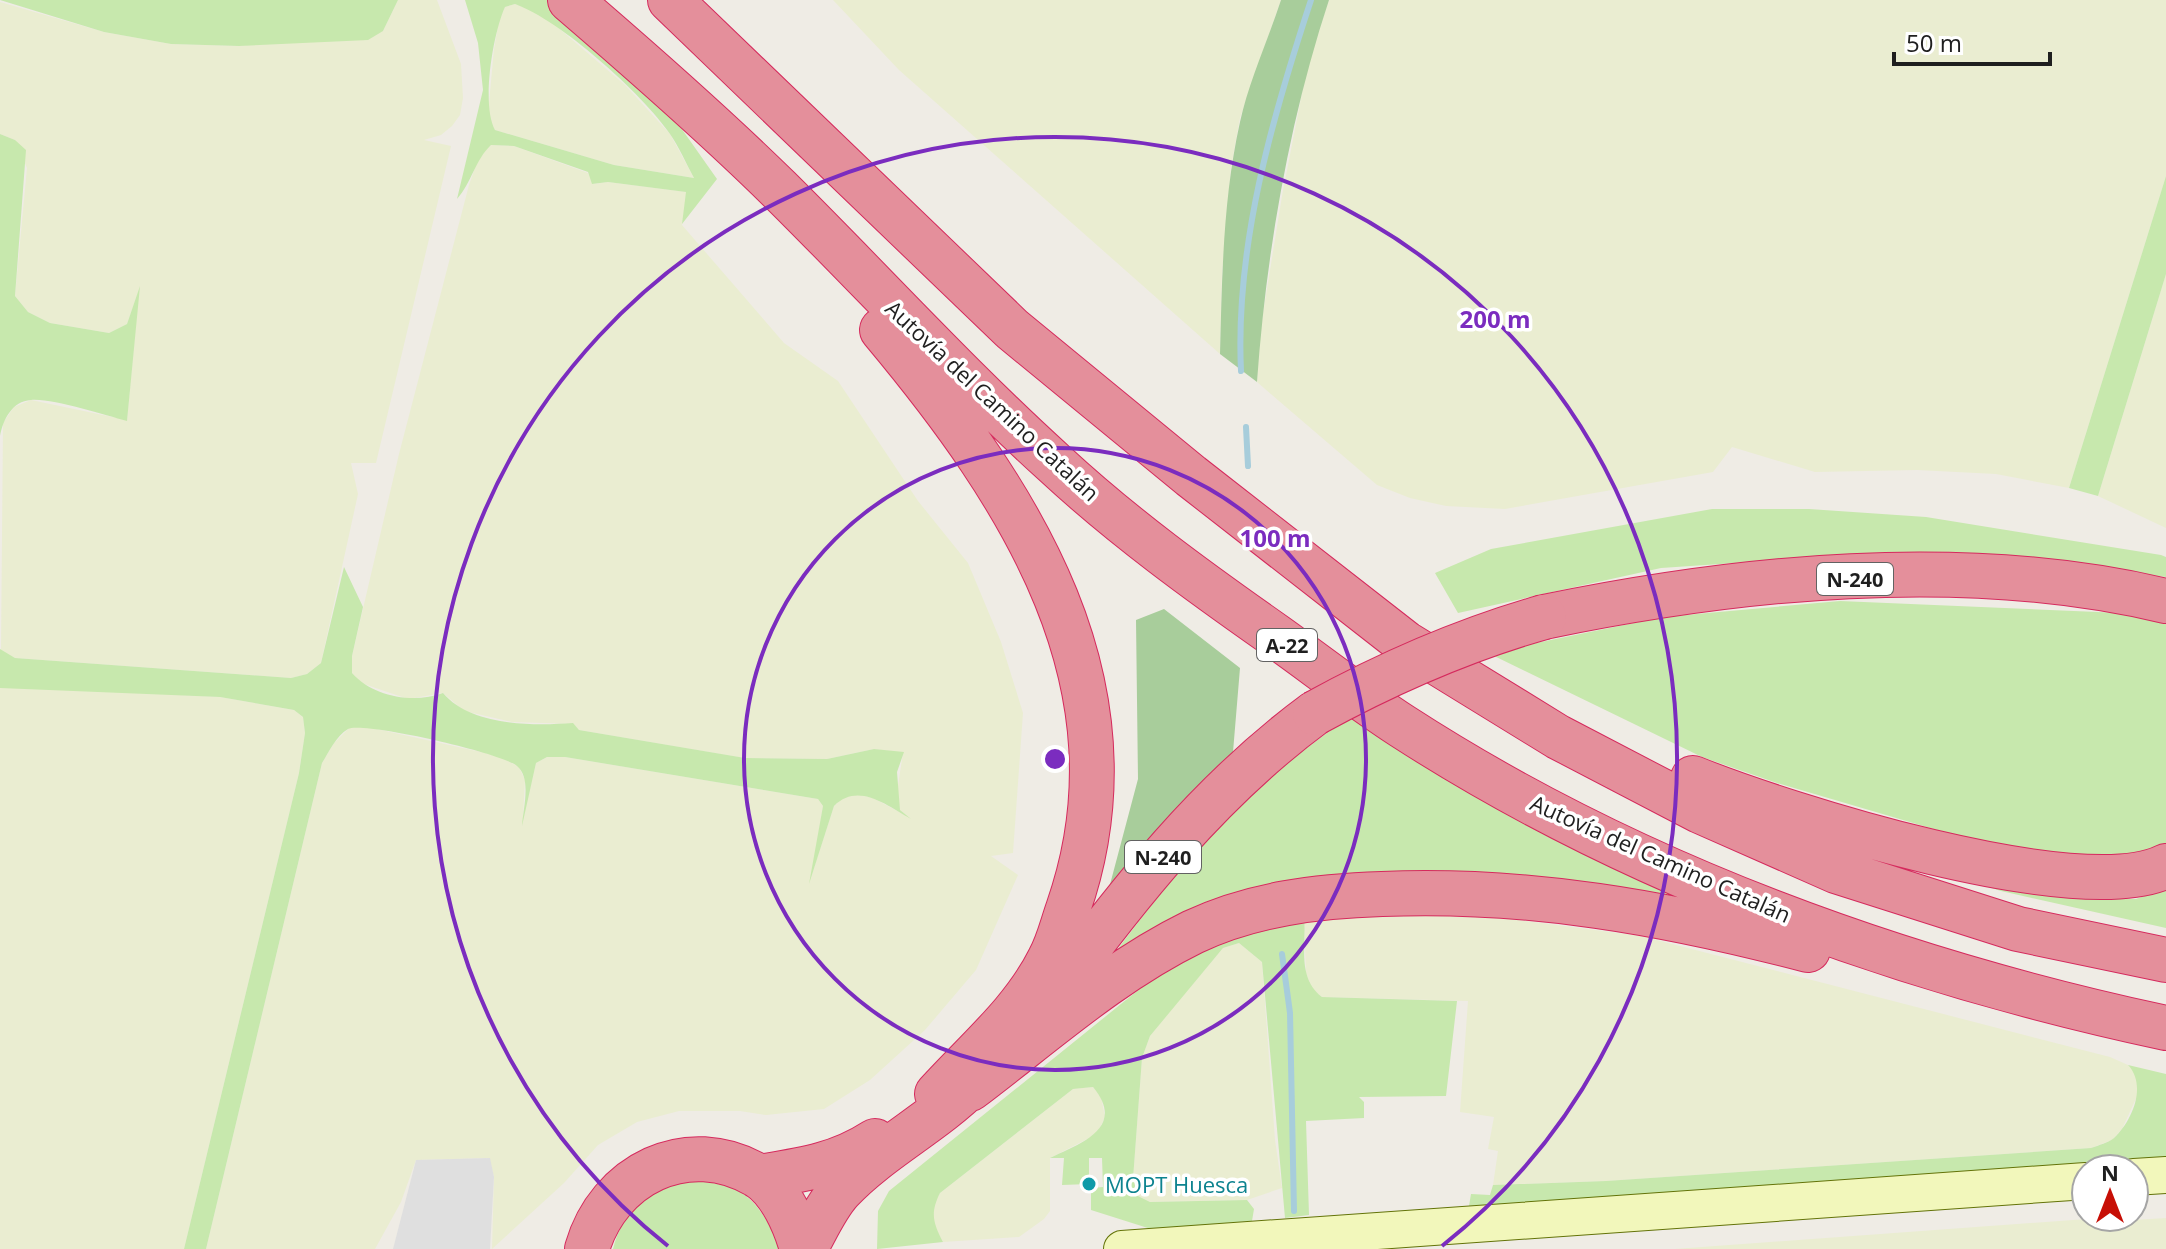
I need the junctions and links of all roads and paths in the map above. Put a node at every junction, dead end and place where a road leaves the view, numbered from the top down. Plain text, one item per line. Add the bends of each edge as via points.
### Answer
1 (552, 0) edge
2 (570, 0) edge
3 (670, 0) edge
4 (2166, 601) edge
5 (1405, 643) junction
6 (2166, 866) edge
7 (2166, 960) edge
8 (2166, 1029) edge
9 (945, 1098) junction
10 (759, 1177) junction
11 (829, 1180) junction
12 (2070, 1182) edge
13 (587, 1249) edge
14 (803, 1249) edge
15 (1122, 1249) edge

1 - 9 highway via 646,83 767,205 924,381 1020,522 1048,576 1072,643 1088,696 1094,756 1084,864 1050,959 1021,1005
2 - 8 highway, Autovía del Camino Catalán / A-22 via 777,187 1056,465 1191,577 1403,727 1612,841 1771,910 1985,984
3 - 5 highway via 1012,329
4 - 9 highway, N-240, bridge via 2056,581 1961,575 1797,580 1709,588 1544,617 1453,645 1315,713 1246,767 1193,823 1033,1022
5 - 6 highway via 1587,735 1727,792 1863,833 2071,878 2115,879
5 - 7 highway via 1558,737 1700,811 1836,871 2018,929
8 - 9 highway via 1961,991 1639,910 1519,894 1353,895 1269,907 1195,931 1102,985
9 - 11 highway, N-240 via 859,1173
10 - 11 highway
10 - 13 highway via 711,1161 655,1167 610,1200
10 - 14 highway via 782,1203
11 - 14 highway
12 - 15 street

